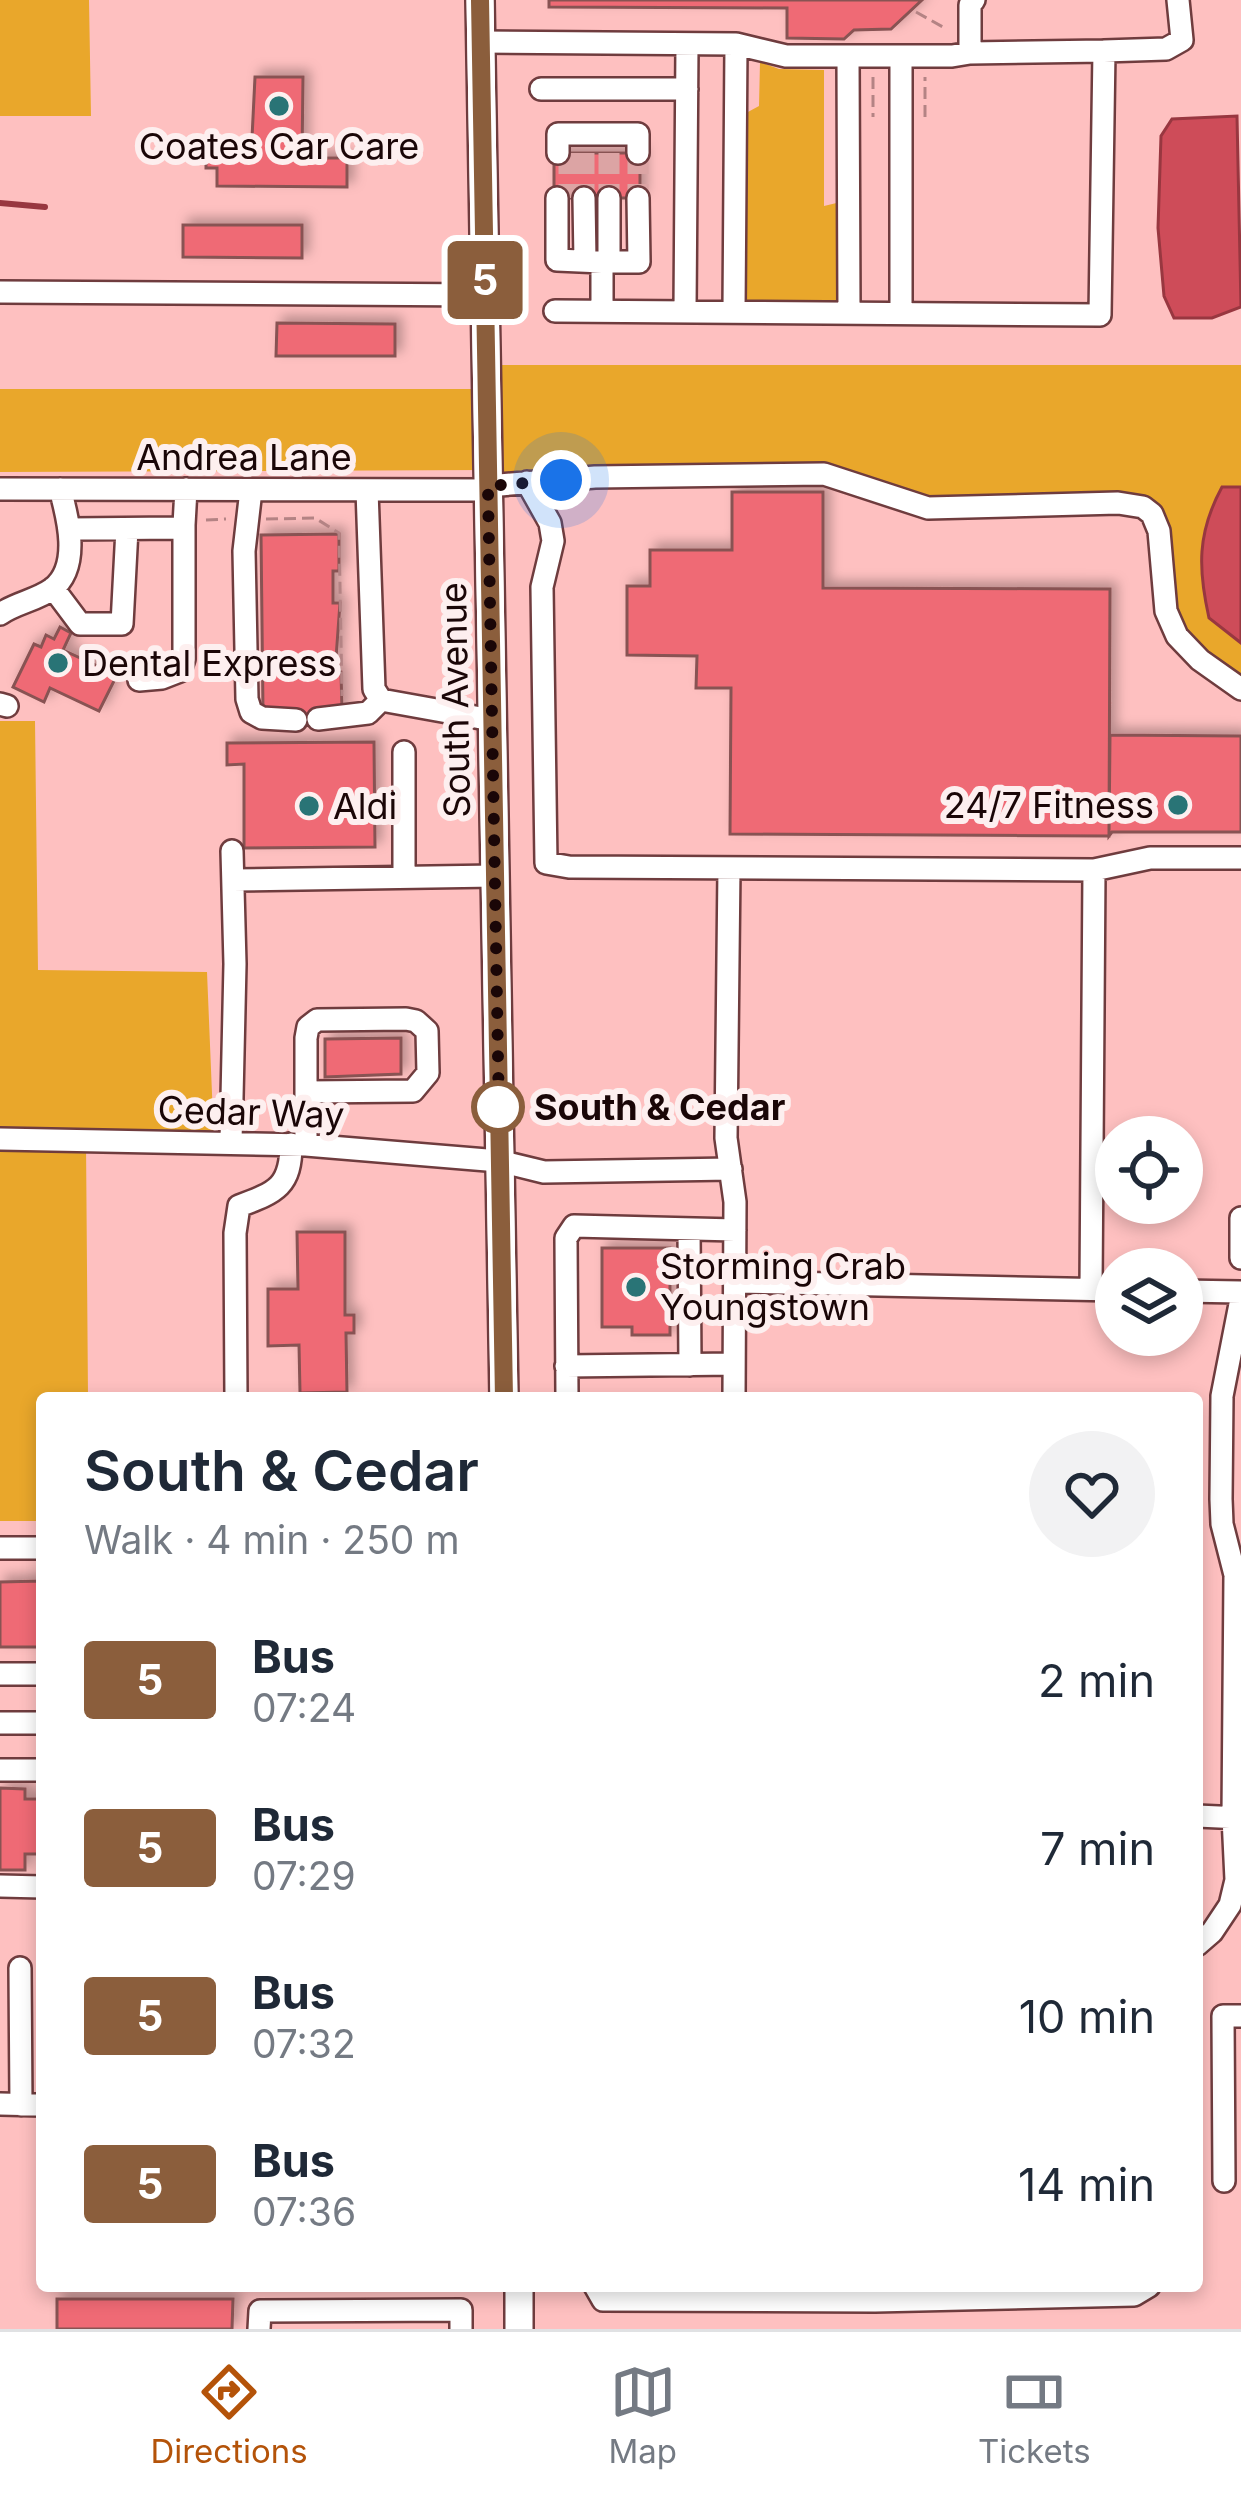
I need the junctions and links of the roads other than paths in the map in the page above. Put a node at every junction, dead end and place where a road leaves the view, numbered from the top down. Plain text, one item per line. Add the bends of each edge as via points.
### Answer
1 (480, 0) edge
2 (974, 0) edge
3 (1178, 0) edge
4 (481, 42) junction
5 (736, 44) junction
6 (687, 46) junction
7 (1104, 52) junction
8 (970, 53) junction
9 (901, 56) junction
10 (848, 57) junction
11 (542, 89) dead end
12 (687, 89) junction
13 (602, 90) junction
14 (597, 144) tunnel mouth
15 (570, 198) tunnel mouth
16 (624, 198) tunnel mouth
17 (598, 261) junction
18 (0, 292) edge
19 (485, 295) junction
20 (685, 310) junction
21 (555, 311) dead end
22 (602, 311) junction
23 (734, 311) junction
24 (849, 313) junction
25 (901, 313) junction
26 (527, 482) junction
27 (488, 488) junction
28 (0, 489) edge
29 (60, 489) junction
30 (186, 490) junction
31 (251, 490) junction
32 (367, 490) junction
33 (184, 522) junction
34 (71, 529) junction
35 (127, 529) junction
36 (53, 588) junction
37 (0, 614) edge
38 (139, 680) dead end
39 (1241, 689) edge
40 (380, 700) junction
41 (492, 720) junction
42 (404, 752) dead end
43 (232, 851) dead end
44 (1241, 858) edge
45 (729, 868) junction
46 (1094, 870) junction
47 (495, 876) junction
48 (404, 877) junction
49 (232, 880) junction
50 (307, 1092) junction
51 (0, 1139) edge
52 (231, 1142) junction
53 (298, 1144) junction
54 (499, 1161) junction
55 (731, 1169) junction
56 (1241, 1218) edge
57 (689, 1228) junction
58 (734, 1229) junction
59 (1241, 1258) edge
60 (734, 1282) junction
61 (1091, 1289) junction
62 (1095, 1289) edge
63 (1203, 1292) edge
64 (1241, 1295) edge
65 (690, 1364) junction
66 (734, 1364) junction
67 (566, 1366) junction
68 (236, 1392) edge
69 (504, 1392) edge
70 (567, 1392) edge
71 (734, 1392) edge
72 (0, 1548) edge
73 (36, 1548) edge
74 (0, 1673) edge
75 (36, 1673) edge
76 (0, 1723) edge
77 (36, 1723) edge
78 (0, 1769) edge
79 (36, 1770) edge
80 (1238, 1776) edge
81 (1203, 1816) edge
82 (1237, 1817) edge
83 (0, 1886) edge
84 (36, 1887) edge
85 (1203, 1940) edge
86 (20, 1968) dead end
87 (1241, 2016) edge
88 (10, 2056) edge
89 (1232, 2063) edge
90 (21, 2104) edge
91 (1224, 2181) dead end
92 (519, 2292) edge
93 (598, 2292) edge
94 (896, 2292) edge
95 (1139, 2292) edge
96 (461, 2319) edge
97 (259, 2320) edge
98 (519, 2329) edge

1 - 4 main road, South Avenue
2 - 8 street
3 - 7 street via 1182,40 1166,49
4 - 6 street
4 - 19 main road, South Avenue
5 - 6 street
5 - 10 street via 786,56
5 - 23 street
6 - 12 street
7 - 8 street
7 - 25 street via 1100,315
8 - 9 street
9 - 10 street
9 - 25 street
10 - 24 street
11 - 13 street
12 - 13 street
12 - 20 street
13 - 14 street
15 - 17 street
16 - 17 street
17 - 22 street
18 - 19 street
19 - 27 main road, South Avenue
20 - 22 street
20 - 23 street
21 - 22 street
23 - 24 street
24 - 25 street
26 - 27 street, Andrea Lane
26 - 39 street, Andrea Lane via 824,474 928,508 1143,507 1159,531 1166,611 1177,636
26 - 45 street via 553,541 542,587 546,863
27 - 32 street, Andrea Lane
27 - 41 main road, South Avenue
28 - 29 street, Andrea Lane
29 - 30 street, Andrea Lane
29 - 34 street
30 - 31 street, Andrea Lane
30 - 33 street
31 - 32 street, Andrea Lane
31 - 40 street via 244,551 251,712 343,716 368,713
32 - 40 street via 372,676
33 - 35 street
33 - 38 street via 184,659 180,671
34 - 35 street
34 - 36 street via 66,570
35 - 36 street via 122,624 80,625
36 - 37 street
40 - 41 street
41 - 47 main road, South Avenue
42 - 48 street
43 - 49 street
44 - 46 street via 1150,858
45 - 46 street
45 - 55 street
46 - 61 street
47 - 48 street
47 - 54 main road, South Avenue
48 - 49 street
49 - 52 street
50 - 50 street via 308,1027 317,1020 406,1019 427,1031 428,1073 413,1091
50 - 53 street
51 - 52 street, Cedar Way
52 - 53 street, Cedar Way
53 - 54 street, Cedar Way
53 - 68 street via 280,1186 239,1206
54 - 55 street, Cedar Way via 544,1172
54 - 69 main road, South Avenue
55 - 58 street
56 - 59 street
57 - 58 street
57 - 65 street
57 - 67 street via 574,1226 566,1238
58 - 60 street
60 - 61 street
60 - 66 street
61 - 62 street
63 - 64 street
64 - 80 street via 1222,1396
65 - 66 street
65 - 67 street
66 - 71 street
67 - 70 street
72 - 73 street
74 - 75 street
76 - 77 street
78 - 79 street
80 - 82 street
81 - 82 street
82 - 85 street via 1237,1880 1230,1905
83 - 84 street
86 - 88 street
87 - 89 street via 1223,2016
88 - 90 street
89 - 91 street
92 - 98 main road
93 - 94 street via 603,2300
94 - 95 street
96 - 97 street

